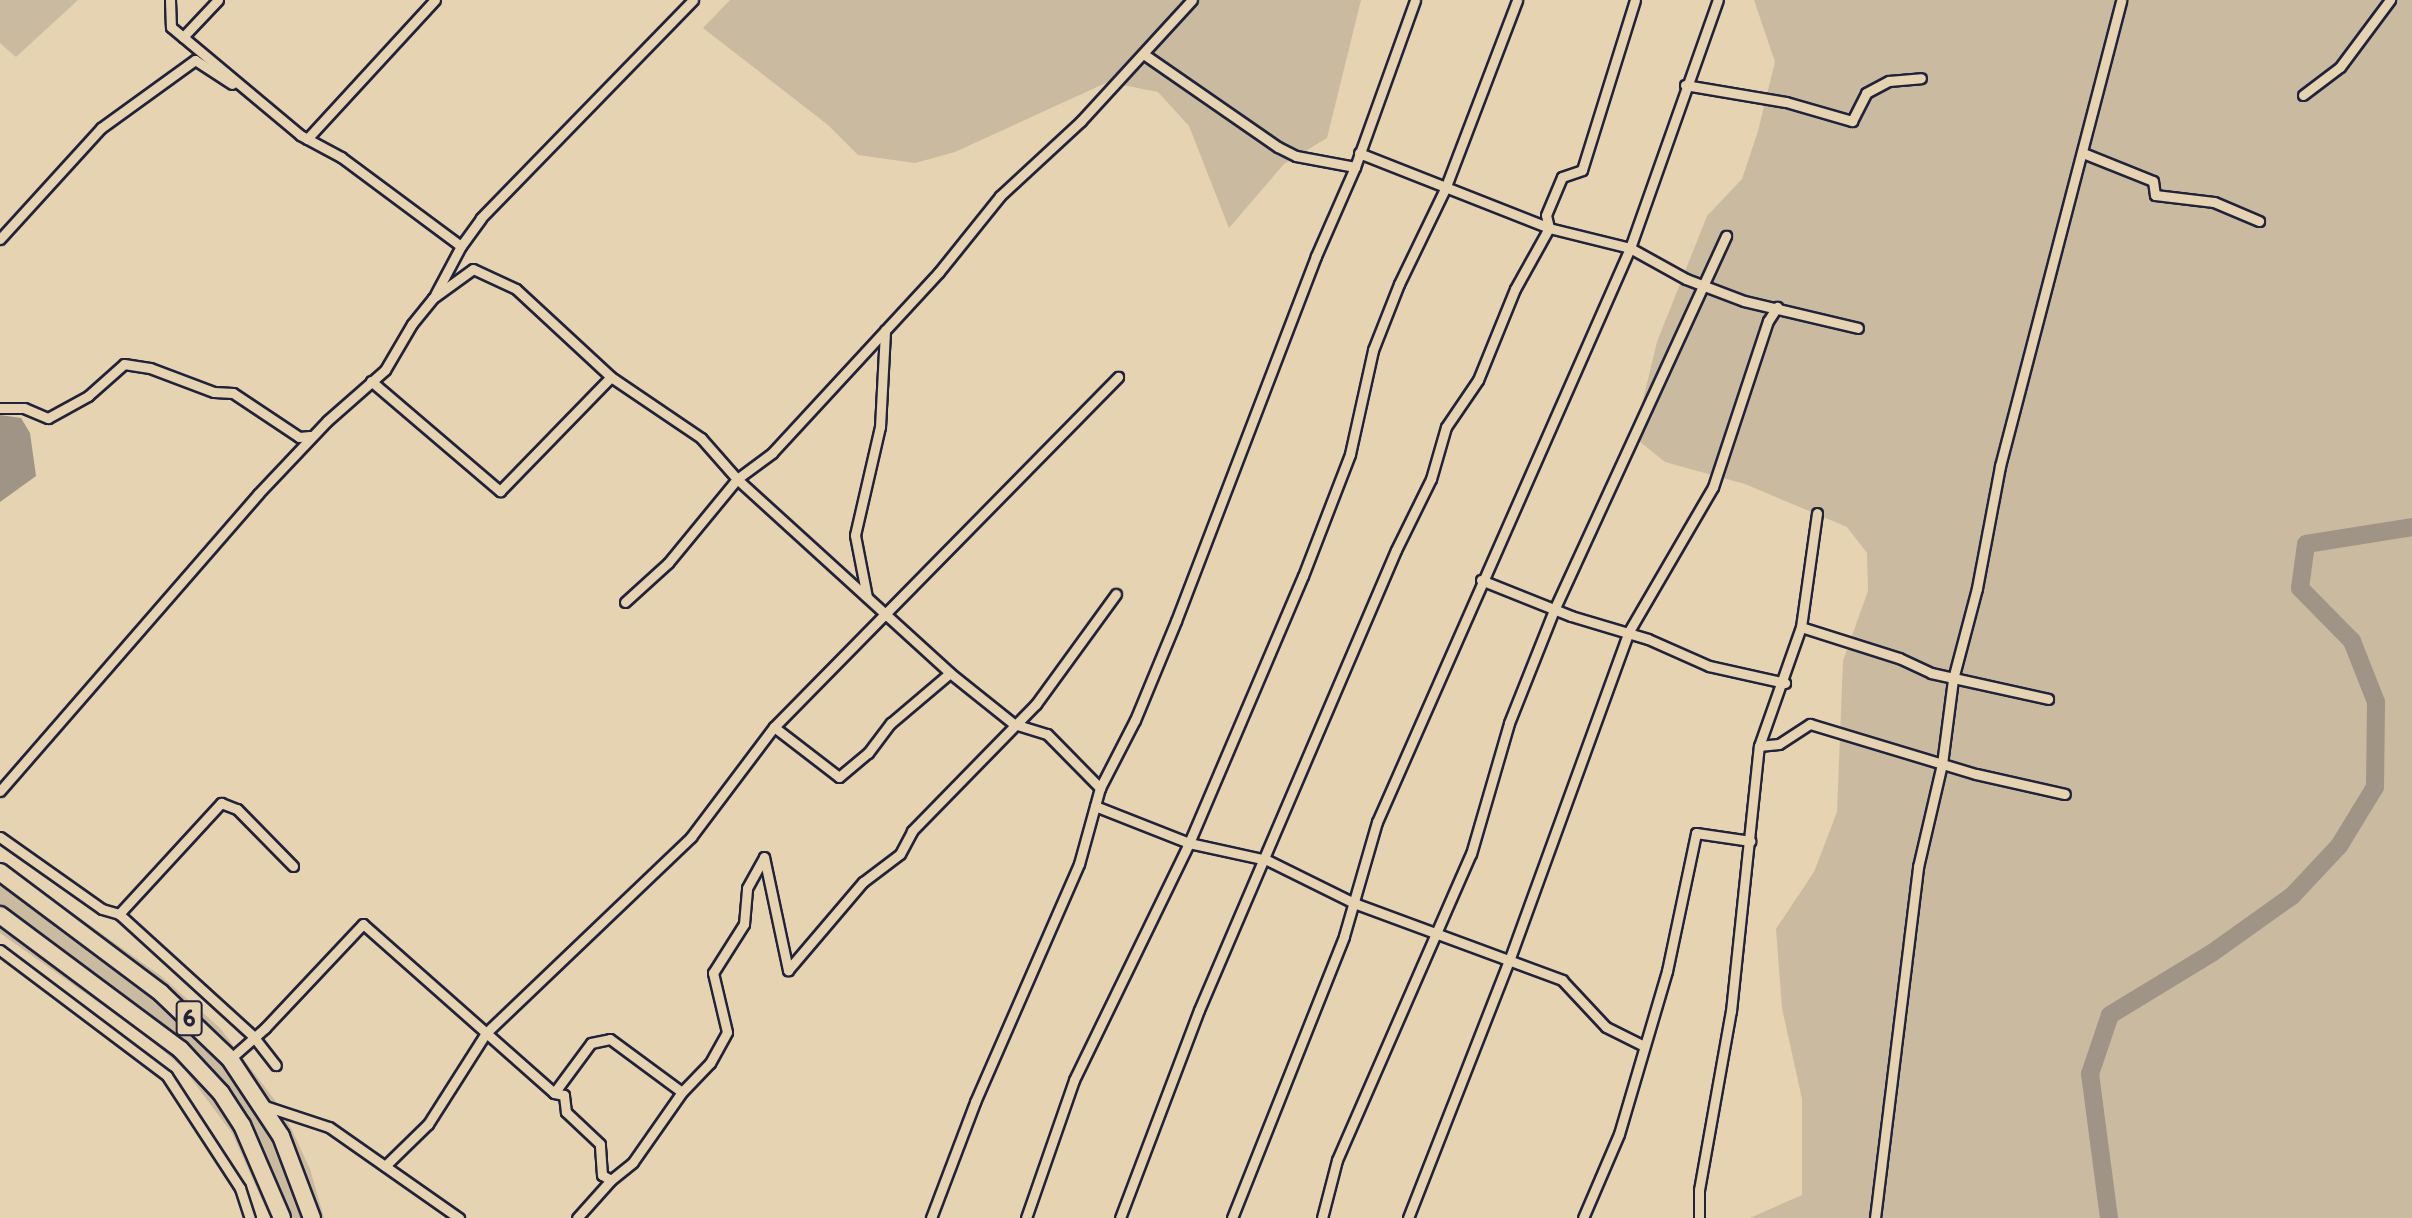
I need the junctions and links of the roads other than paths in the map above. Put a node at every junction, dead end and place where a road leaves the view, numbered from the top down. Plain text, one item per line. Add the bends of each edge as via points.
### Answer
1 (170, 0) edge
2 (218, 0) edge
3 (435, 0) edge
4 (1192, 0) edge
5 (1415, 0) edge
6 (1517, 0) edge
7 (1634, 0) edge
8 (1718, 0) edge
9 (2121, 0) edge
10 (2390, 0) edge
11 (692, 1) edge
12 (183, 37) junction
13 (1145, 55) junction
14 (1921, 78) dead end
15 (1685, 85) junction
16 (2303, 95) dead end
17 (307, 139) junction
18 (329, 149) dead end
19 (1359, 153) junction
20 (2083, 153) junction
21 (1355, 167) junction
22 (1445, 189) junction
23 (2259, 221) dead end
24 (1549, 228) junction
25 (1726, 236) dead end
26 (0, 239) edge
27 (461, 246) junction
28 (1630, 248) junction
29 (433, 298) junction
30 (1777, 307) junction
31 (1858, 328) dead end
32 (885, 330) junction
33 (611, 377) junction
34 (1118, 377) dead end
35 (371, 381) junction
36 (0, 408) edge
37 (310, 436) dead end
38 (737, 480) junction
39 (1817, 513) dead end
40 (1481, 580) junction
41 (1116, 594) dead end
42 (867, 597) junction
43 (625, 602) dead end
44 (887, 612) junction
45 (1801, 627) junction
46 (1628, 633) junction
47 (950, 673) junction
48 (1953, 679) junction
49 (1785, 683) junction
50 (2048, 699) dead end
51 (1014, 724) junction
52 (774, 727) junction
53 (1759, 746) junction
54 (1942, 764) junction
55 (1100, 788) junction
56 (0, 791) edge
57 (2065, 794) dead end
58 (1095, 806) junction
59 (0, 838) edge
60 (1750, 841) junction
61 (1189, 844) junction
62 (1267, 860) junction
63 (293, 866) dead end
64 (0, 872) edge
65 (1354, 903) junction
66 (119, 914) junction
67 (0, 915) edge
68 (1438, 936) junction
69 (0, 950) edge
70 (1510, 958) junction
71 (486, 1033) junction
72 (1644, 1046) junction
73 (230, 1059) junction
74 (276, 1065) dead end
75 (682, 1092) junction
76 (554, 1093) junction
77 (265, 1107) junction
78 (385, 1166) junction
79 (611, 1180) junction
80 (250, 1218) edge
81 (282, 1218) edge
82 (312, 1218) edge
83 (459, 1218) edge
84 (577, 1218) edge
85 (931, 1218) edge
86 (1026, 1218) edge
87 (1120, 1218) edge
88 (1232, 1218) edge
89 (1322, 1218) edge
90 (1408, 1218) edge
91 (1583, 1218) edge
92 (1699, 1218) edge
93 (1875, 1218) edge

1 - 12 street via 171,27
2 - 12 street
3 - 17 street
4 - 13 street
5 - 19 street
6 - 22 street
7 - 24 street via 1593,141 1581,170 1562,177 1546,215
8 - 15 street
9 - 20 street
10 - 16 street via 2340,68
11 - 27 street via 481,218
12 - 17 street
13 - 21 street via 1278,147 1296,156
13 - 32 street via 1027,175 1000,196
14 - 15 street via 1889,81 1866,93 1852,121 1786,102
15 - 28 street
17 - 27 street via 341,157
18 - 26 street via 195,60 101,128
19 - 21 street
19 - 22 street
20 - 23 street via 2153,181 2155,195 2214,202
20 - 48 street via 2000,466 1977,588
21 - 55 street via 1316,256 1176,621
22 - 24 street
22 - 61 street via 1399,284 1374,350 1350,454 1303,576
24 - 28 street
24 - 62 street via 1515,289 1478,380 1446,427 1431,479 1300,773
25 - 68 street via 1554,610 1509,723 1471,854
27 - 29 street
28 - 30 street via 1686,279 1744,301
28 - 40 street
29 - 33 street via 473,270 484,274 516,289
29 - 35 street via 386,370
30 - 31 street
30 - 46 street via 1768,321 1713,487
32 - 38 street via 772,453
32 - 42 street via 880,427 855,535
33 - 35 street via 500,491
33 - 38 street via 701,438
34 - 44 street
35 - 56 street via 258,494
36 - 37 street via 24,408 48,418 88,396 124,364 150,368 214,392 233,393 299,437
38 - 42 street
38 - 43 street via 667,563
39 - 45 street
40 - 46 street via 1570,616
40 - 65 street via 1377,822
41 - 51 street via 1036,705
42 - 44 street
44 - 47 street
44 - 52 street
45 - 48 street
45 - 49 street
46 - 49 street via 1709,666
46 - 70 street
47 - 51 street
47 - 52 street via 891,723 868,753 839,777
48 - 50 street
48 - 54 street
49 - 53 street
51 - 55 street via 1047,734
51 - 75 street via 912,831 900,854 863,882 788,970 764,857 747,888 744,924 713,973 727,1032 710,1063
52 - 71 street via 691,837
53 - 54 street via 1779,744 1810,724
53 - 60 street
54 - 57 street
54 - 93 street via 1918,867
55 - 58 street
58 - 61 street
58 - 85 street via 1079,863 975,1102
59 - 66 street via 102,909
60 - 72 street via 1696,832 1667,971
60 - 92 street via 1731,1011 1699,1190
61 - 62 street
61 - 86 street via 1074,1080
62 - 65 street
62 - 87 street via 1199,1010
63 - 66 street via 237,809 220,803
64 - 73 highway, 6 via 161,993
65 - 68 street
65 - 88 street via 1345,936
66 - 74 street via 253,1036
67 - 81 highway, 6 via 146,1020 188,1058 242,1125
68 - 70 street
68 - 89 street via 1338,1160
69 - 80 street via 167,1076 240,1188
70 - 72 street via 1562,980 1606,1027
70 - 90 street
71 - 73 street via 363,924
71 - 76 street
71 - 78 street via 428,1124
72 - 91 street via 1619,1134
73 - 77 highway, 6
75 - 76 street via 610,1039 591,1043
75 - 79 street via 633,1161
76 - 79 street via 564,1095 566,1112 600,1144 602,1175
77 - 78 street via 330,1127
77 - 82 highway, 6 via 300,1178
78 - 83 street
79 - 84 street

